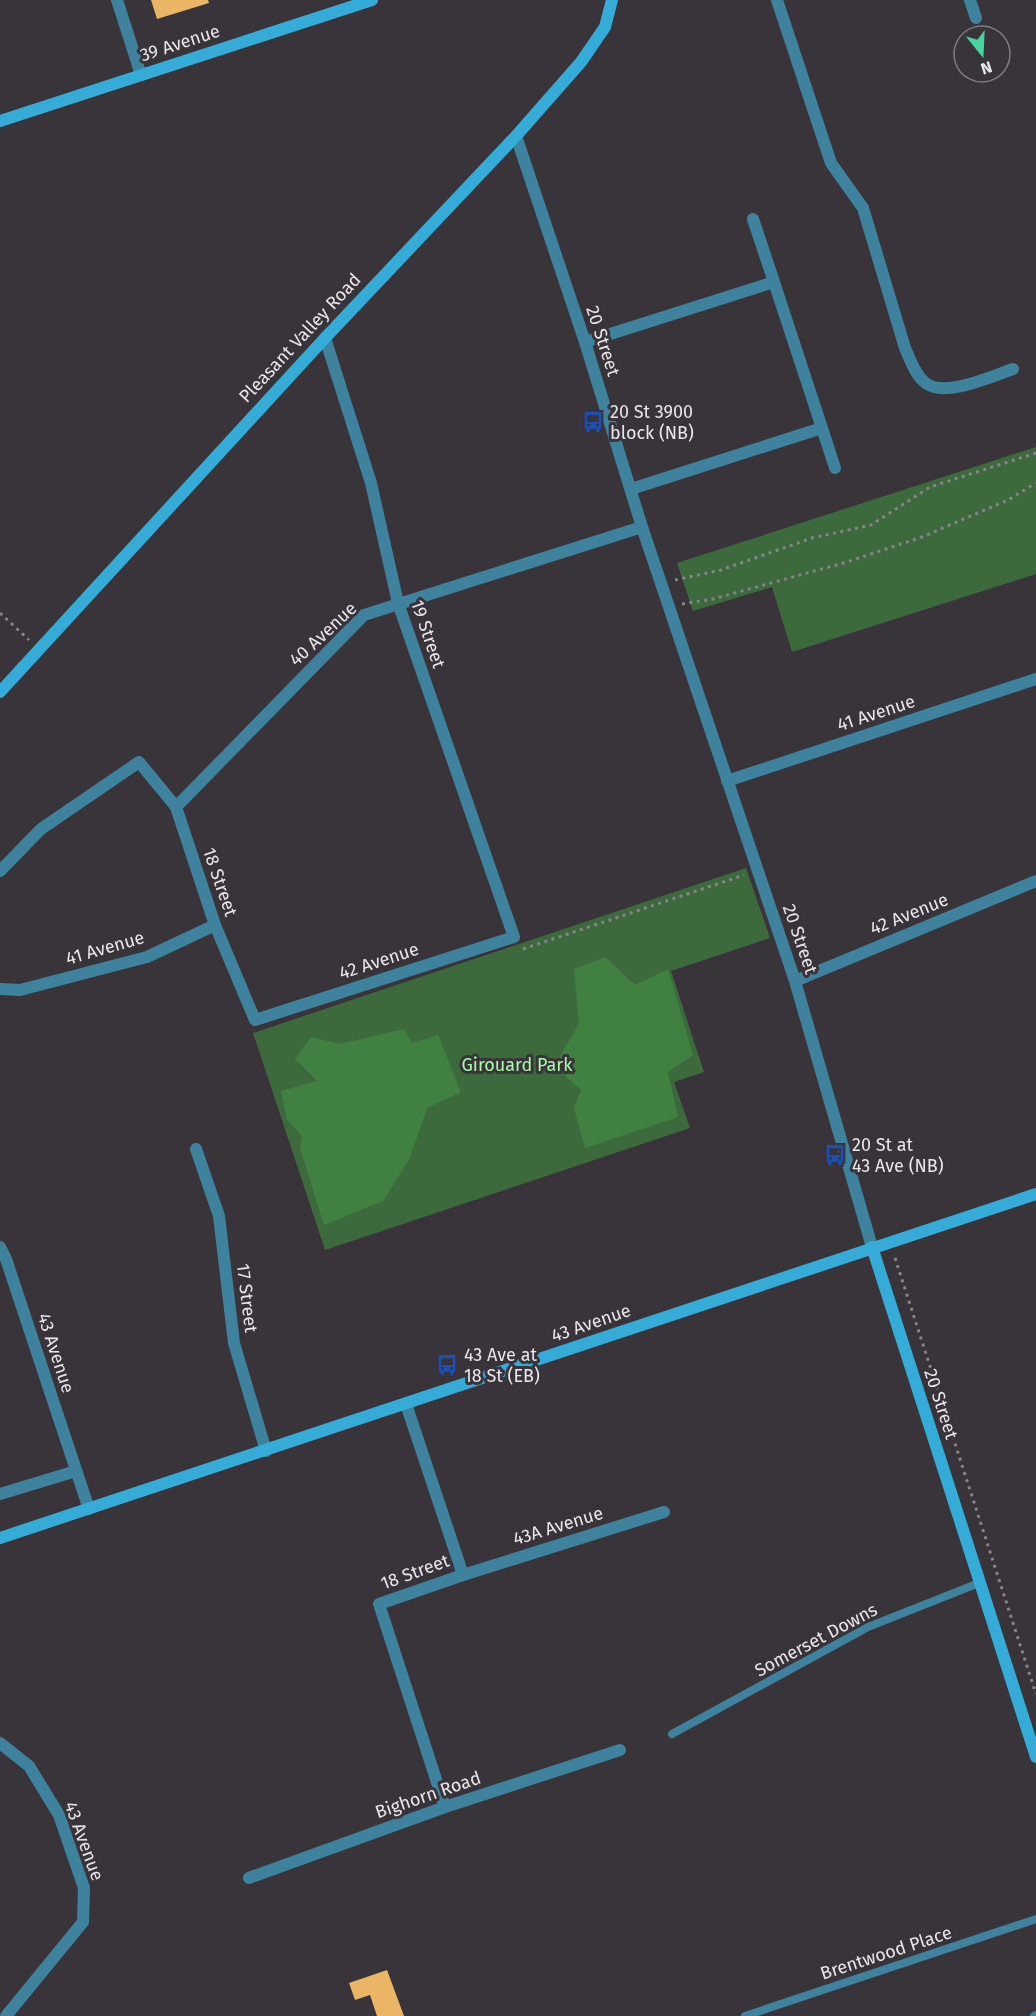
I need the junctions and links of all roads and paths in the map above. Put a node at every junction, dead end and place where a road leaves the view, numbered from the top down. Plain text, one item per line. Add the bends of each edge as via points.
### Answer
1 (117, 0) edge
2 (372, 0) edge
3 (612, 0) edge
4 (777, 0) edge
5 (970, 0) edge
6 (976, 18) dead end
7 (141, 75) junction
8 (0, 121) edge
9 (516, 136) junction
10 (753, 219) dead end
11 (774, 282) junction
12 (325, 338) junction
13 (585, 342) junction
14 (1013, 369) dead end
15 (822, 428) junction
16 (1036, 453) edge
17 (835, 468) dead end
18 (1036, 483) edge
19 (631, 489) junction
20 (642, 527) junction
21 (662, 584) junction
22 (398, 603) junction
23 (669, 605) junction
24 (0, 613) edge
25 (38, 651) junction
26 (1036, 679) edge
27 (0, 692) edge
28 (727, 781) junction
29 (176, 807) junction
30 (757, 870) junction
31 (0, 871) edge
32 (1036, 881) edge
33 (215, 925) junction
34 (514, 937) junction
35 (795, 981) junction
36 (0, 989) edge
37 (255, 1020) joint
38 (196, 1149) dead end
39 (1036, 1195) edge
40 (0, 1247) edge
41 (872, 1247) junction
42 (895, 1258) dead end
43 (406, 1404) junction
44 (266, 1451) junction
45 (76, 1471) junction
46 (0, 1494) edge
47 (89, 1509) junction
48 (664, 1512) dead end
49 (0, 1538) edge
50 (463, 1575) junction
51 (979, 1583) junction
52 (1036, 1694) edge
53 (672, 1734) dead end
54 (0, 1743) edge
55 (620, 1750) dead end
56 (1036, 1757) edge
57 (445, 1807) junction
58 (249, 1878) dead end
59 (1036, 1919) edge
60 (6, 2016) edge
61 (744, 2016) edge

1 - 7 street
2 - 7 street, 39 Avenue
3 - 9 street, Pleasant Valley Road via 604,27 581,62
4 - 14 street via 831,163 863,208 914,367 926,384 945,389
5 - 6 street
7 - 8 street, 39 Avenue
9 - 12 street, Pleasant Valley Road
9 - 13 street, 20 Street
10 - 11 street
11 - 13 street
11 - 15 street
12 - 22 street, 19 Street via 371,483
12 - 25 street, Pleasant Valley Road
13 - 19 street, 20 Street
15 - 17 street
15 - 19 street
16 - 21 path via 930,487 871,525 813,538 721,570
18 - 23 path via 1008,500 911,541 714,599
19 - 20 street, 20 Street
20 - 21 street, 20 Street
20 - 22 street, 40 Avenue
21 - 23 street, 20 Street
22 - 29 street, 40 Avenue via 364,615
22 - 34 street, 19 Street
23 - 28 street, 20 Street
24 - 25 path
25 - 27 street, Pleasant Valley Road
26 - 28 street, 41 Avenue
28 - 30 street, 20 Street
29 - 31 street, 18 Street via 139,762 41,829
29 - 33 street, 18 Street
30 - 34 path via 523,949
30 - 35 street, 20 Street
32 - 35 street, 42 Avenue
33 - 36 street, 41 Avenue via 147,957 20,990
33 - 37 street, 18 Street
34 - 37 street, 42 Avenue
35 - 41 street, 20 Street
38 - 44 street, 17 Street via 219,1216 234,1342
39 - 41 street, 43 Avenue
40 - 45 street, 43 Avenue
41 - 43 street, 43 Avenue
41 - 51 street, 20 Street
42 - 52 path
43 - 44 street, 43 Avenue
43 - 50 street, 18 Street
44 - 47 street, 43 Avenue
45 - 46 street
45 - 47 street, 43 Avenue
47 - 49 street, 43 Avenue
48 - 50 street, 43A Avenue
50 - 57 street, 18 Street via 379,1604
51 - 53 lane, Somerset Downs via 867,1627
51 - 56 street, 20 Street
54 - 60 street, 43 Avenue via 29,1766 59,1815 84,1888 83,1922
55 - 57 street, Bighorn Road
57 - 58 street, Bighorn Road
59 - 61 lane, Brentwood Place

